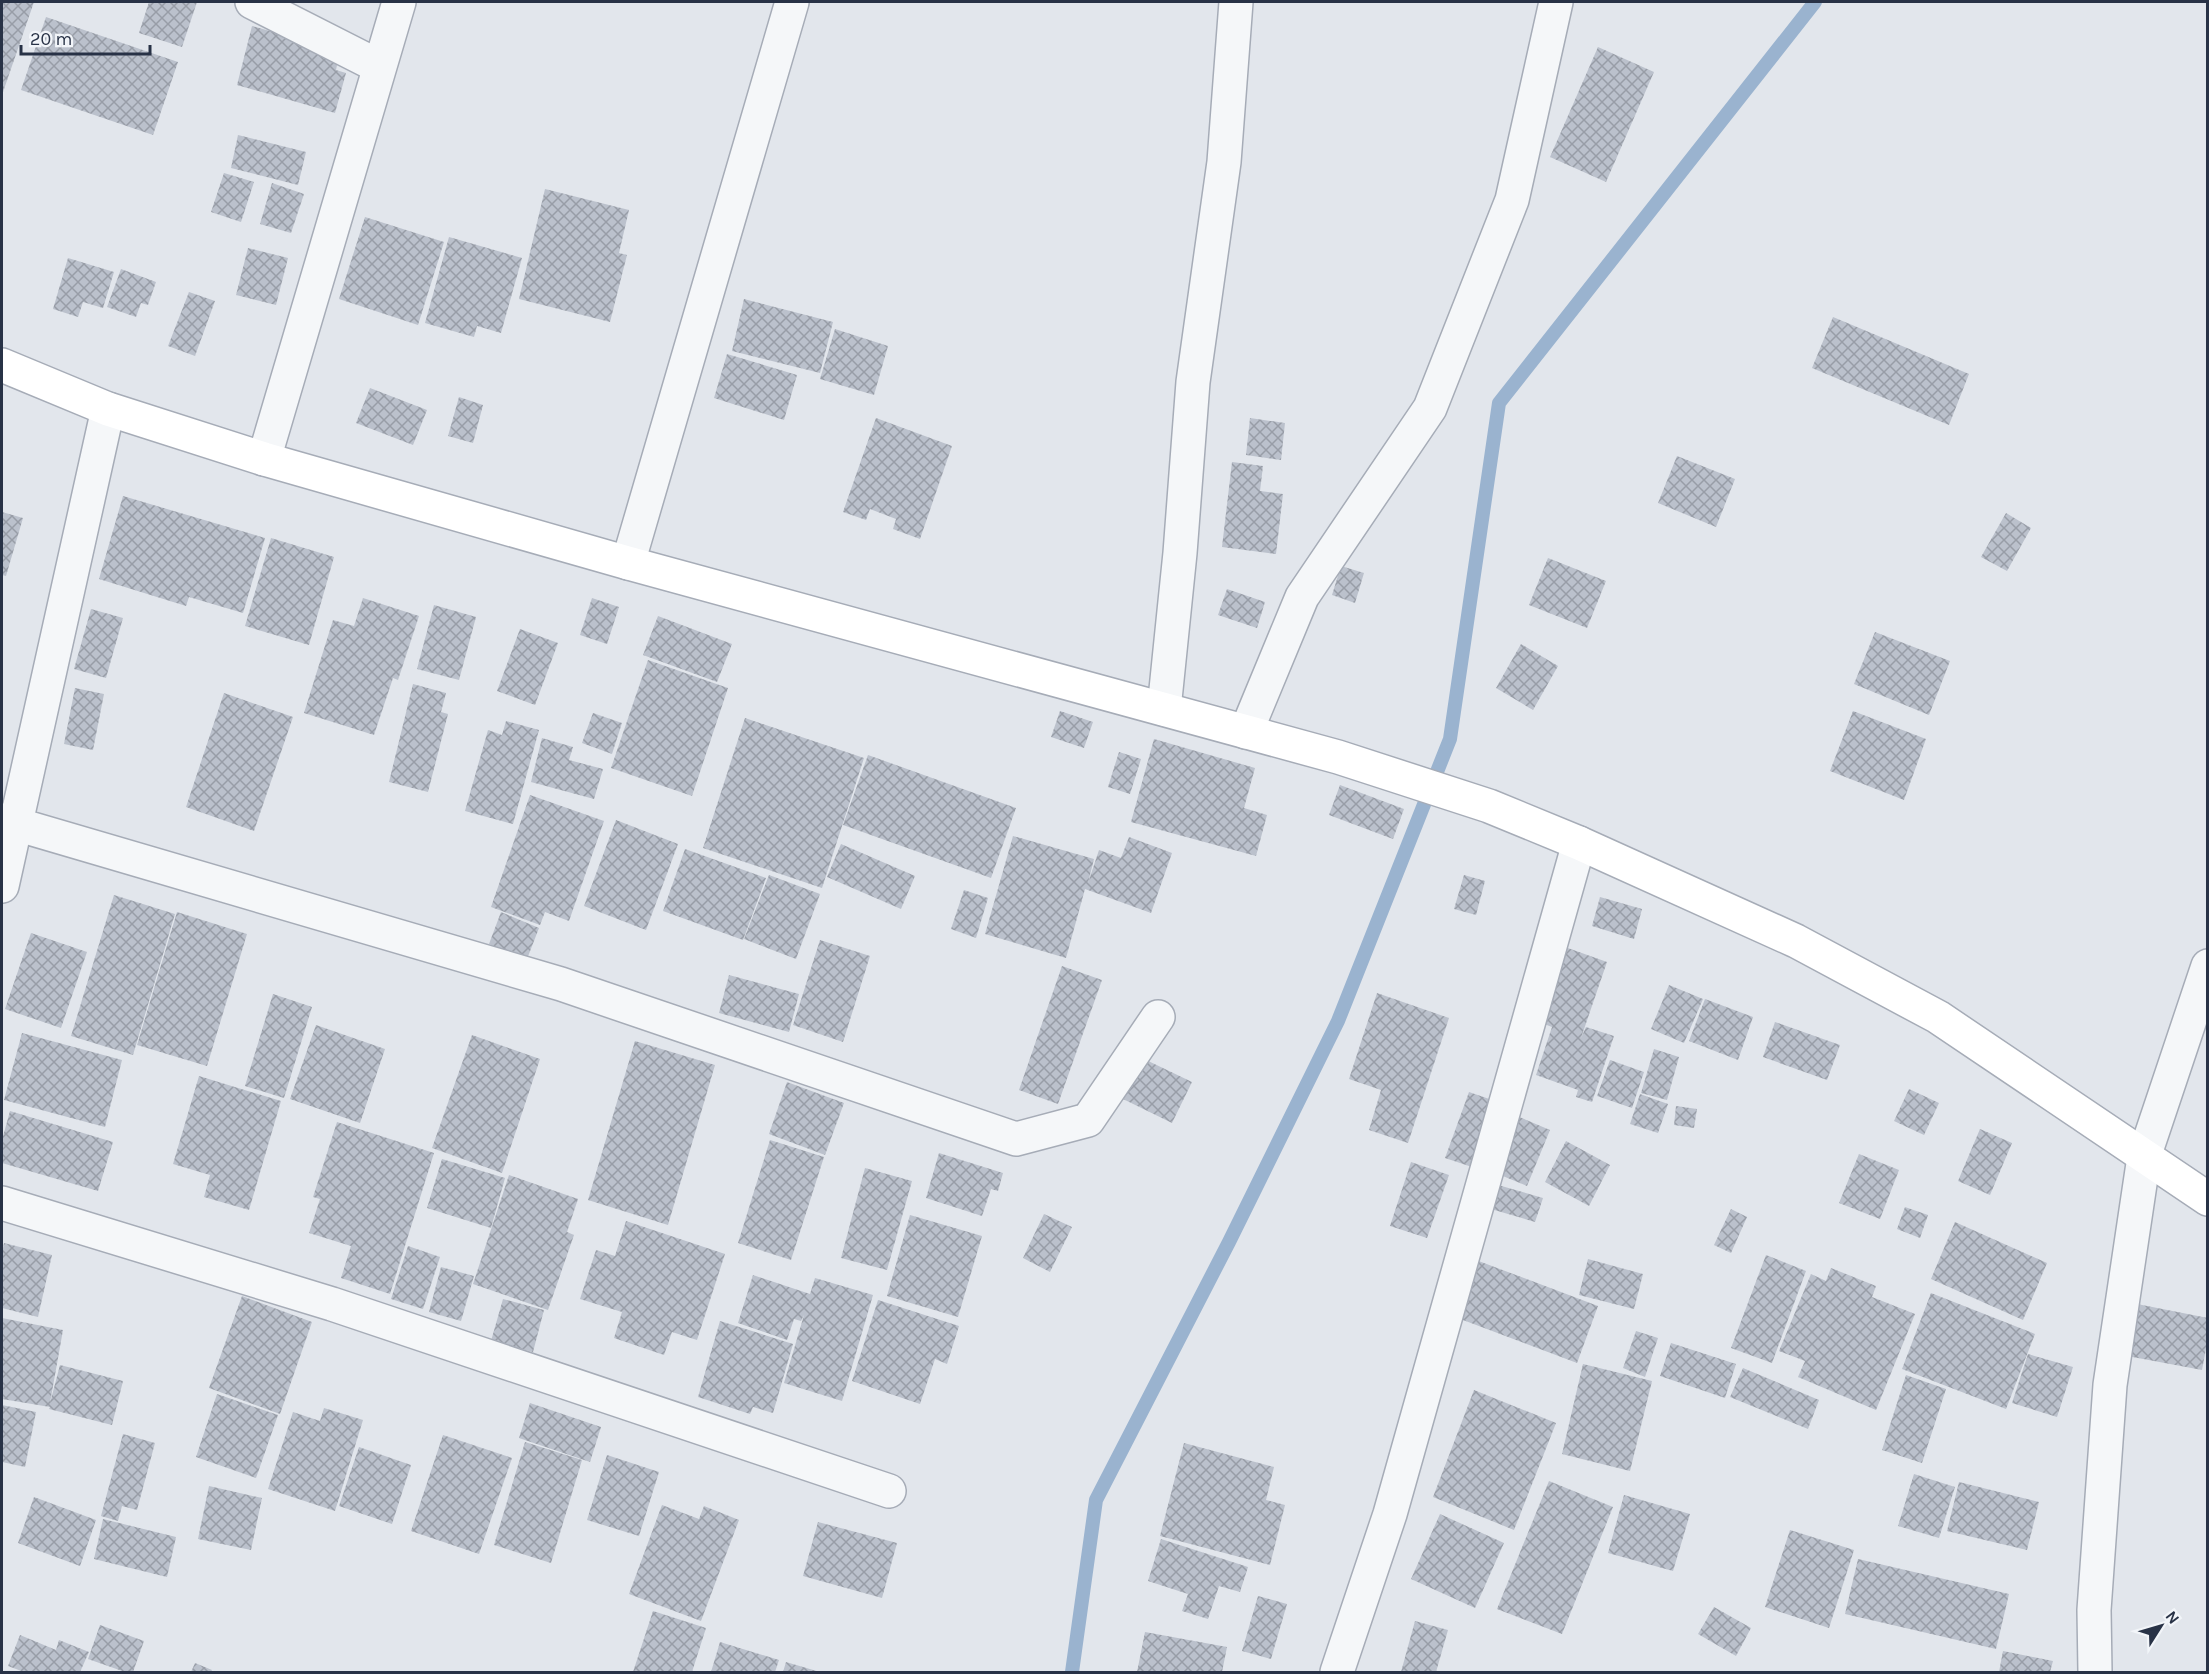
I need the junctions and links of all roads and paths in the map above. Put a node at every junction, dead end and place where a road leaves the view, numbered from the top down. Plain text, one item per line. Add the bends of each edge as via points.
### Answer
1 (252, 2) edge
2 (399, 2) edge
3 (792, 2) edge
4 (1236, 2) edge
5 (1556, 2) edge
6 (378, 66) junction
7 (2, 365) edge
8 (108, 409) junction
9 (264, 459) junction
10 (628, 563) junction
11 (1164, 709) junction
12 (1246, 732) junction
13 (8, 822) edge
14 (1579, 843) junction
15 (2, 886) edge
16 (2208, 966) edge
17 (1158, 1017) dead end
18 (2144, 1157) junction
19 (2208, 1198) edge
20 (2, 1203) edge
21 (889, 1491) dead end
22 (1337, 1672) edge
23 (2095, 1672) edge

1 - 6 street
2 - 6 street
3 - 10 street
4 - 11 street via 1224,162 1193,382
5 - 12 street via 1512,200 1430,408 1302,597
6 - 9 street
7 - 8 street
8 - 9 street
8 - 13 street
9 - 10 street
10 - 11 street
11 - 12 street
12 - 14 street via 1489,806
13 - 15 street
13 - 17 street via 561,984 1017,1139 1088,1120
14 - 18 street via 1796,941 1938,1017
14 - 22 street via 1390,1514
16 - 18 street
18 - 19 street
18 - 23 street via 2110,1385 2094,1610
20 - 21 street via 332,1304

